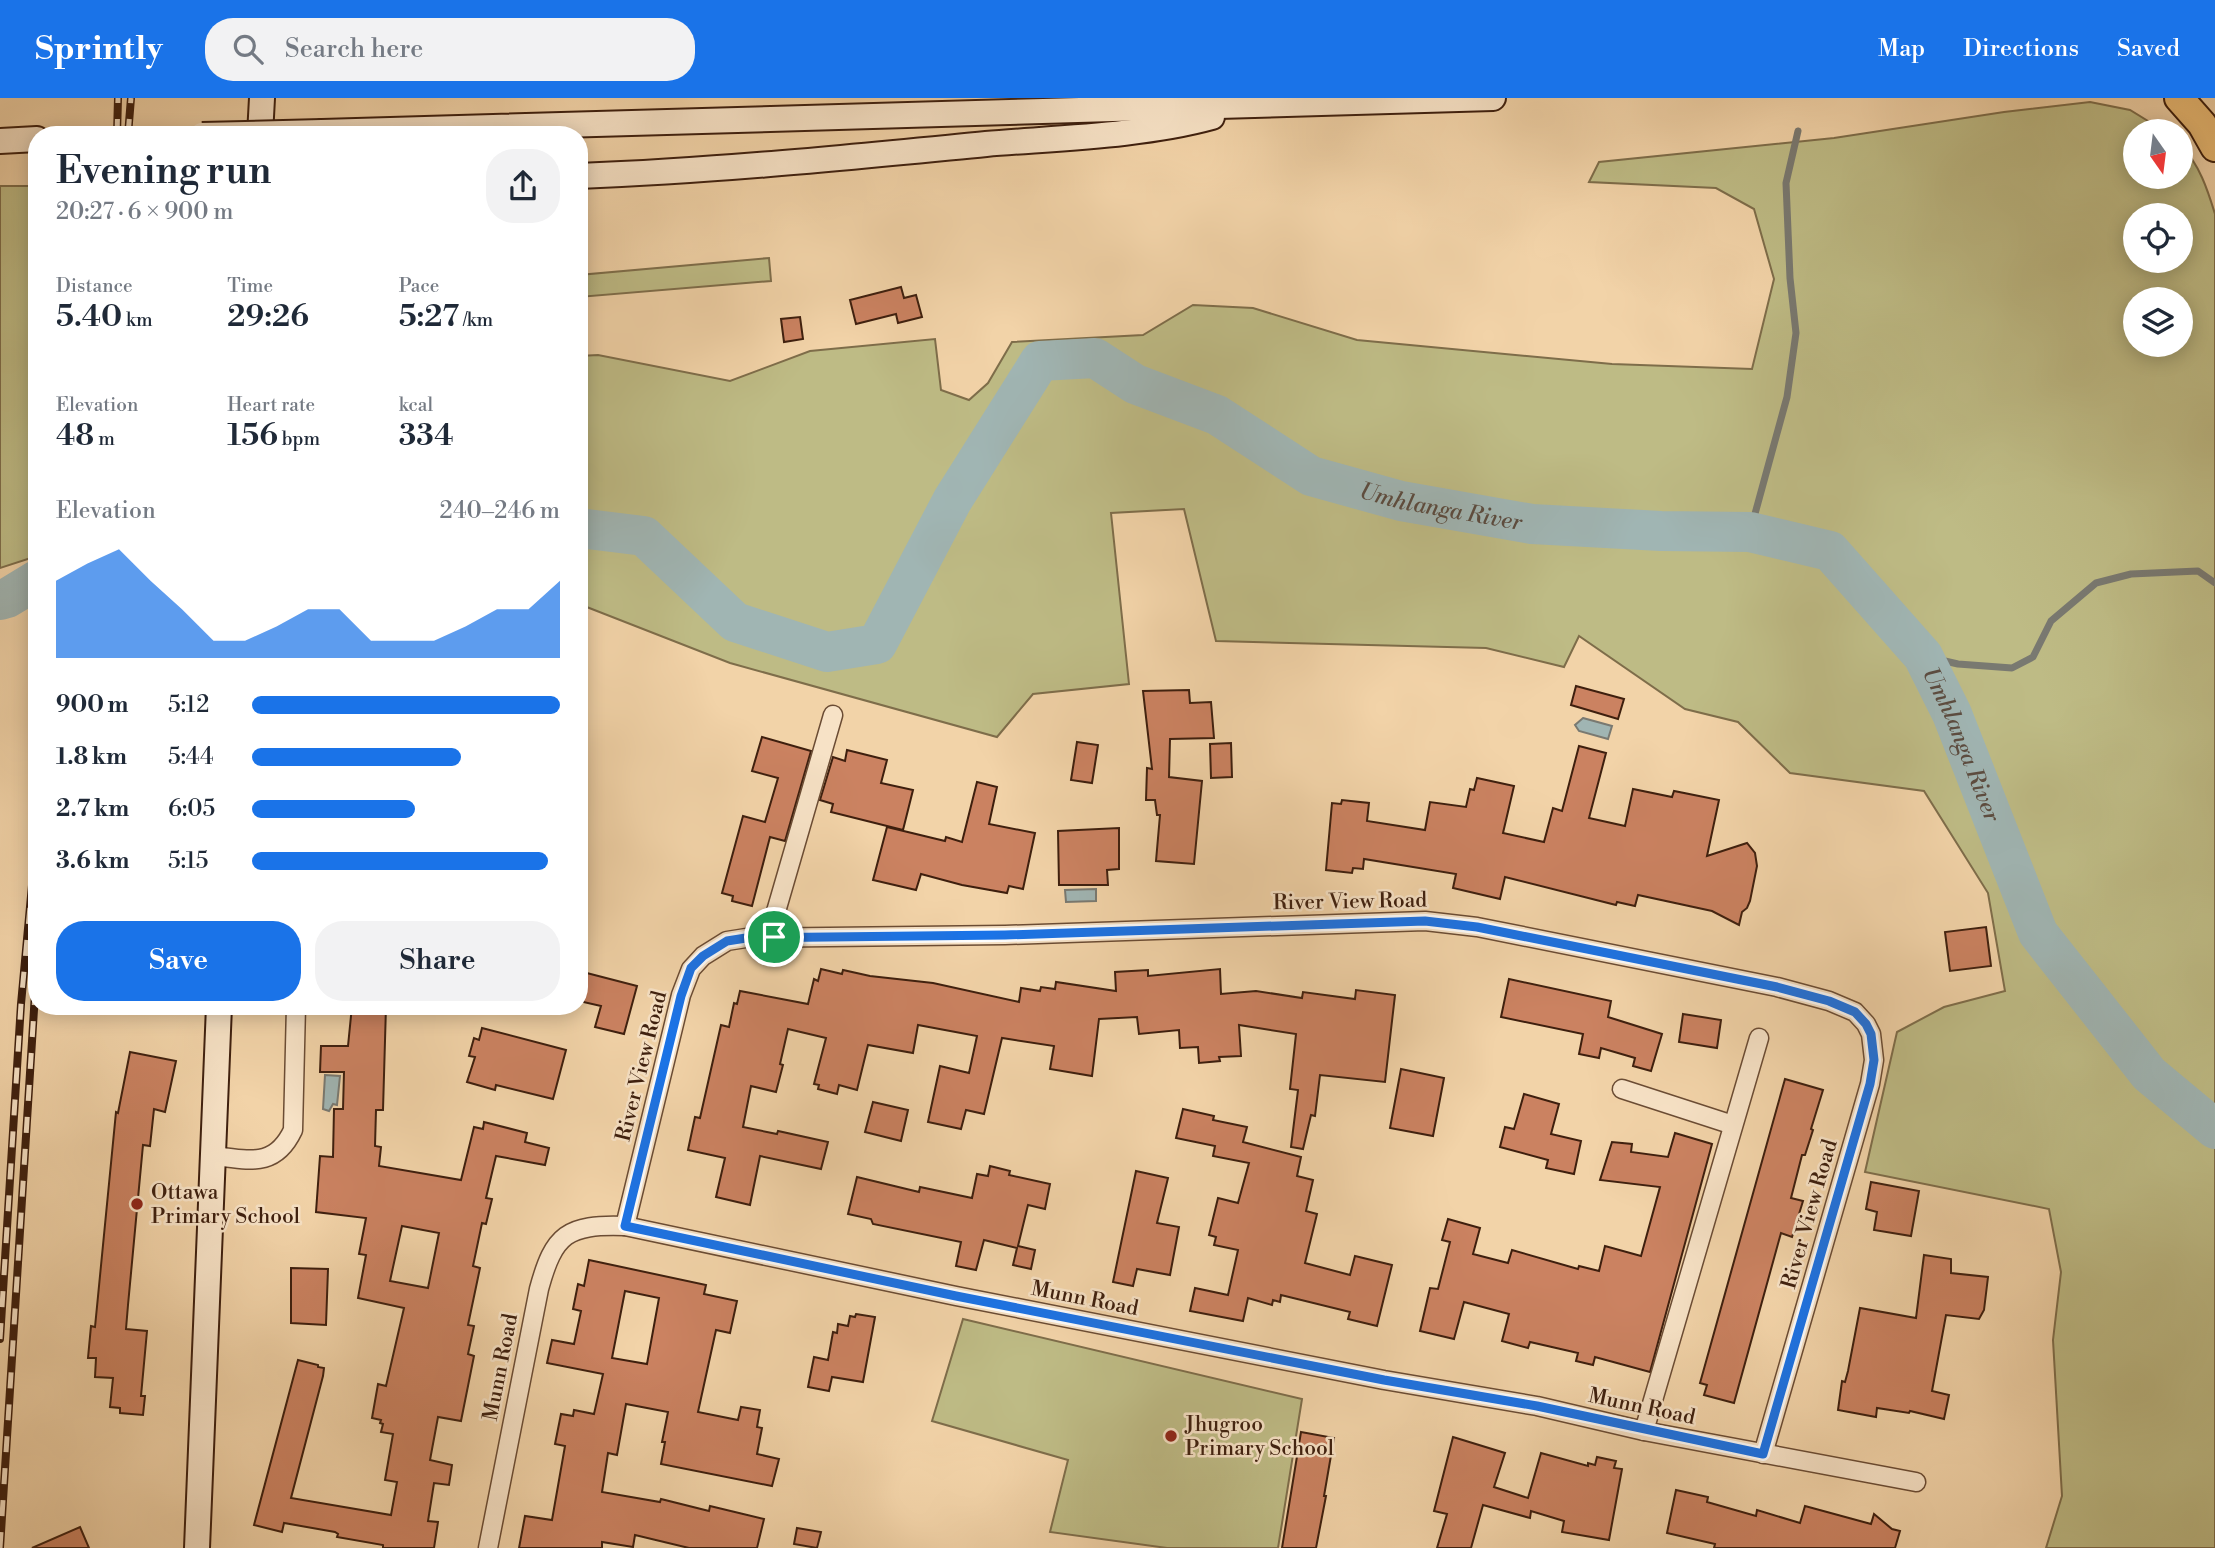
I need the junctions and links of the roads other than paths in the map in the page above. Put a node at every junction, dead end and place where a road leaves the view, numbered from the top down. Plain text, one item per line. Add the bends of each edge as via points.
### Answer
1 (262, 98) edge
2 (1493, 98) edge
3 (2179, 98) edge
4 (1253, 105) junction
5 (261, 126) edge
6 (529, 126) edge
7 (2215, 147) edge
8 (588, 176) edge
9 (833, 715) dead end
10 (774, 937) junction
11 (219, 1015) edge
12 (296, 1015) edge
13 (1759, 1038) dead end
14 (1622, 1089) dead end
15 (1734, 1125) junction
16 (214, 1156) junction
17 (625, 1226) junction
18 (1644, 1431) junction
19 (1763, 1454) junction
20 (1916, 1482) dead end
21 (197, 1548) edge
22 (488, 1548) edge

1 - 5 street
2 - 4 street
3 - 7 main road
4 - 6 street, bridge
4 - 8 street via 1179,125 1134,130 725,168
9 - 10 street via 775,915
10 - 17 street, River View Road via 727,941 691,968
10 - 19 street, River View Road via 1443,922 1777,987 1855,1012 1866,1024 1875,1047 1870,1084
11 - 16 street
12 - 16 street via 293,1130 286,1144 279,1152 254,1160
13 - 15 street
14 - 15 street
15 - 18 street
16 - 21 street
17 - 18 street, Munn Road
17 - 22 street, Munn Road via 596,1225 571,1233 556,1243 547,1259
18 - 19 street, Munn Road
19 - 20 street, Munn Road

